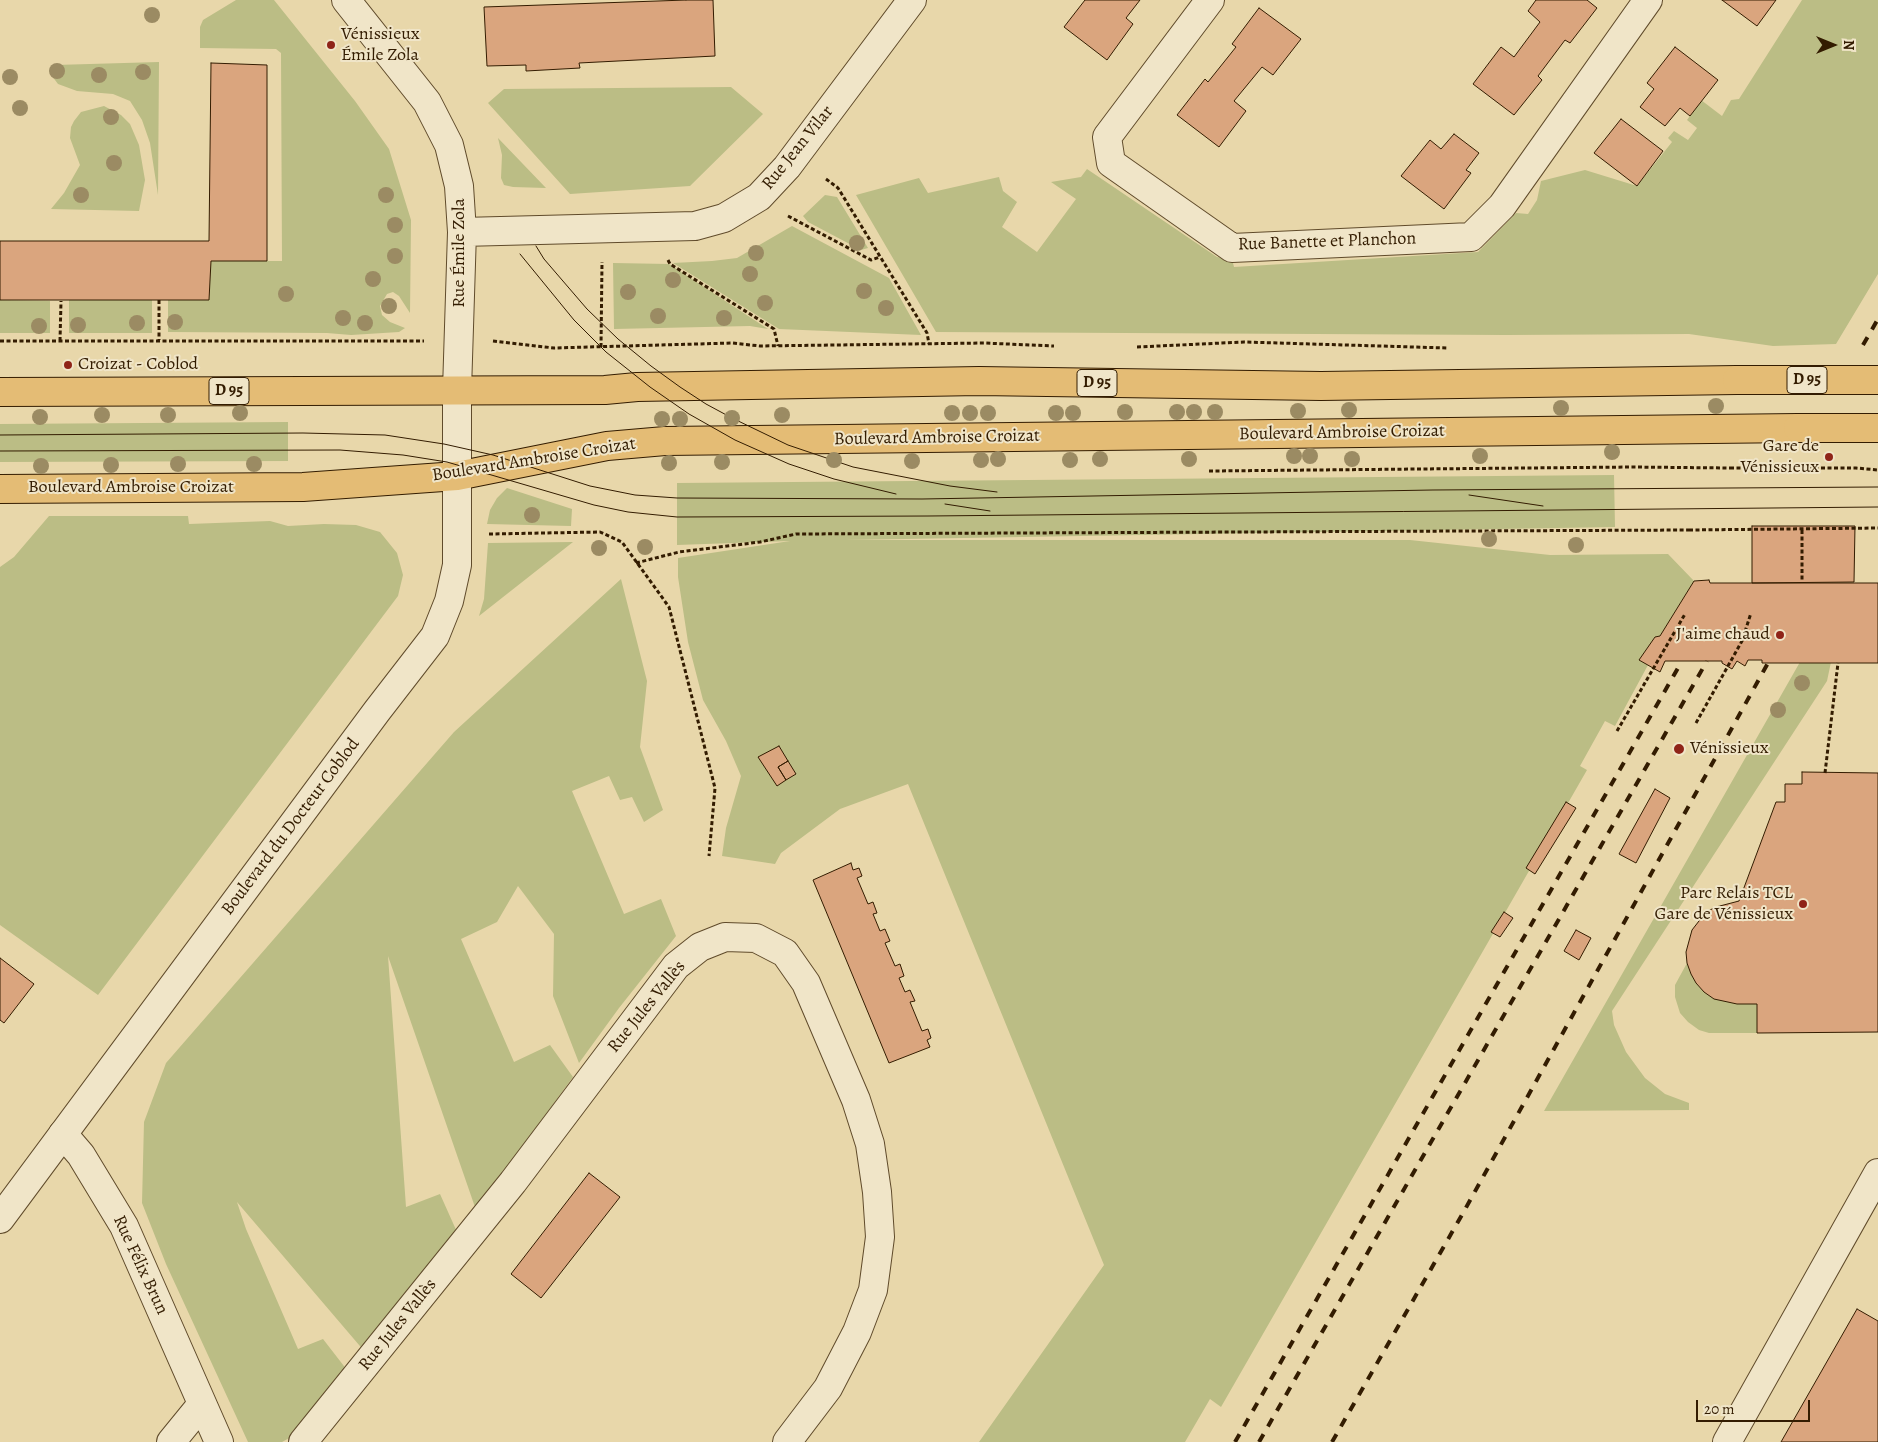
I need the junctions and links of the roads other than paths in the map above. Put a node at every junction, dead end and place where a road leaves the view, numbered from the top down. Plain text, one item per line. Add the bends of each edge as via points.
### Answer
1 (346, 0) edge
2 (912, 0) edge
3 (1210, 0) edge
4 (1648, 0) edge
5 (462, 232) junction
6 (1878, 380) edge
7 (457, 390) junction
8 (0, 392) edge
9 (1878, 428) edge
10 (457, 476) junction
11 (0, 488) edge
12 (63, 1134) junction
13 (1878, 1173) edge
14 (0, 1219) edge
15 (202, 1404) junction
16 (171, 1442) edge
17 (219, 1442) edge
18 (303, 1442) edge
19 (786, 1442) edge
20 (1727, 1442) edge

1 - 5 street, Rue Émile Zola via 427,102 449,145 459,186
2 - 5 street, Rue Jean Vilar via 787,167 759,197 724,218 695,226
3 - 4 street, Rue Banette et Planchon via 1107,138 1110,163 1232,248 1471,236 1502,206
5 - 7 street, Rue Émile Zola
6 - 7 main road, D 95, bridge via 1321,386 979,381 605,390
7 - 8 main road, D 95
7 - 10 street, Boulevard du Docteur Coblod
9 - 10 main road, Boulevard Ambroise Croizat, bridge via 665,441 607,446
10 - 11 main road, Boulevard Ambroise Croizat via 303,487
10 - 12 street, Boulevard du Docteur Coblod via 457,565 449,601 435,636
12 - 14 street, Boulevard du Docteur Coblod
12 - 15 street, Rue Félix Brun via 124,1226
13 - 20 street
15 - 16 street
15 - 17 street, Rue Félix Brun
18 - 19 street, Rue Jules Vallès via 514,1182 676,966 700,947 725,937 756,938 785,952 806,983 856,1100 870,1144 877,1192 880,1237 873,1290 857,1332 828,1388

